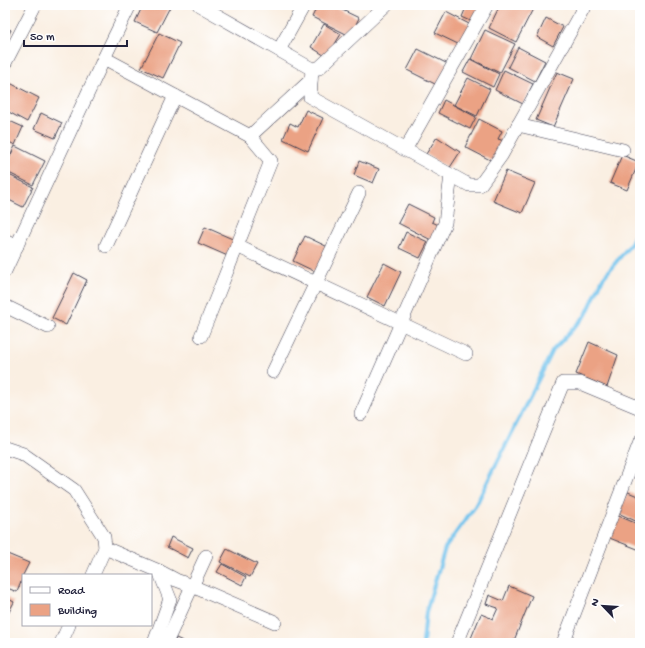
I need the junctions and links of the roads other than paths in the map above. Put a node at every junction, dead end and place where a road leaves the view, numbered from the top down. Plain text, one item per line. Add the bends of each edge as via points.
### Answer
1 (35, 5) edge
2 (130, 5) edge
3 (304, 5) edge
4 (386, 5) edge
5 (487, 5) edge
6 (586, 5) edge
7 (201, 6) edge
8 (279, 50) junction
9 (104, 58) junction
10 (5, 63) edge
11 (312, 74) junction
12 (175, 96) junction
13 (518, 125) junction
14 (250, 136) junction
15 (405, 150) junction
16 (623, 150) dead end
17 (451, 175) junction
18 (359, 193) dead end
19 (5, 241) edge
20 (17, 246) junction
21 (106, 246) dead end
22 (237, 246) junction
23 (5, 272) edge
24 (316, 283) junction
25 (5, 306) edge
26 (401, 323) junction
27 (48, 327) dead end
28 (201, 336) dead end
29 (466, 354) dead end
30 (273, 372) dead end
31 (640, 408) edge
32 (361, 414) dead end
33 (640, 442) edge
34 (5, 448) edge
35 (105, 548) junction
36 (206, 556) dead end
37 (159, 571) junction
38 (93, 574) edge
39 (192, 586) junction
40 (275, 622) dead end
41 (69, 626) edge
42 (61, 643) edge
43 (154, 643) edge
44 (166, 643) edge
45 (457, 643) edge
46 (563, 643) edge

1 - 10 street
2 - 9 street
3 - 8 street
4 - 11 street
5 - 15 street
6 - 13 street
7 - 8 street
8 - 11 street
9 - 12 street
9 - 20 street
11 - 14 street
11 - 15 street via 310,97
12 - 14 street
12 - 21 street
13 - 16 street
13 - 17 street via 501,156 480,185 469,185
14 - 22 street via 271,161
15 - 17 street
17 - 26 street via 445,223
18 - 24 street
19 - 20 street
20 - 23 street
22 - 24 street
22 - 28 street
24 - 26 street
24 - 30 street
25 - 27 street
26 - 29 street
26 - 32 street
31 - 45 street via 580,384 563,384
33 - 46 street
34 - 35 street via 23,454 74,490 104,537
35 - 37 street
35 - 38 street
36 - 39 street
37 - 39 street
37 - 43 street via 170,599
39 - 40 street
39 - 44 street
41 - 42 street

